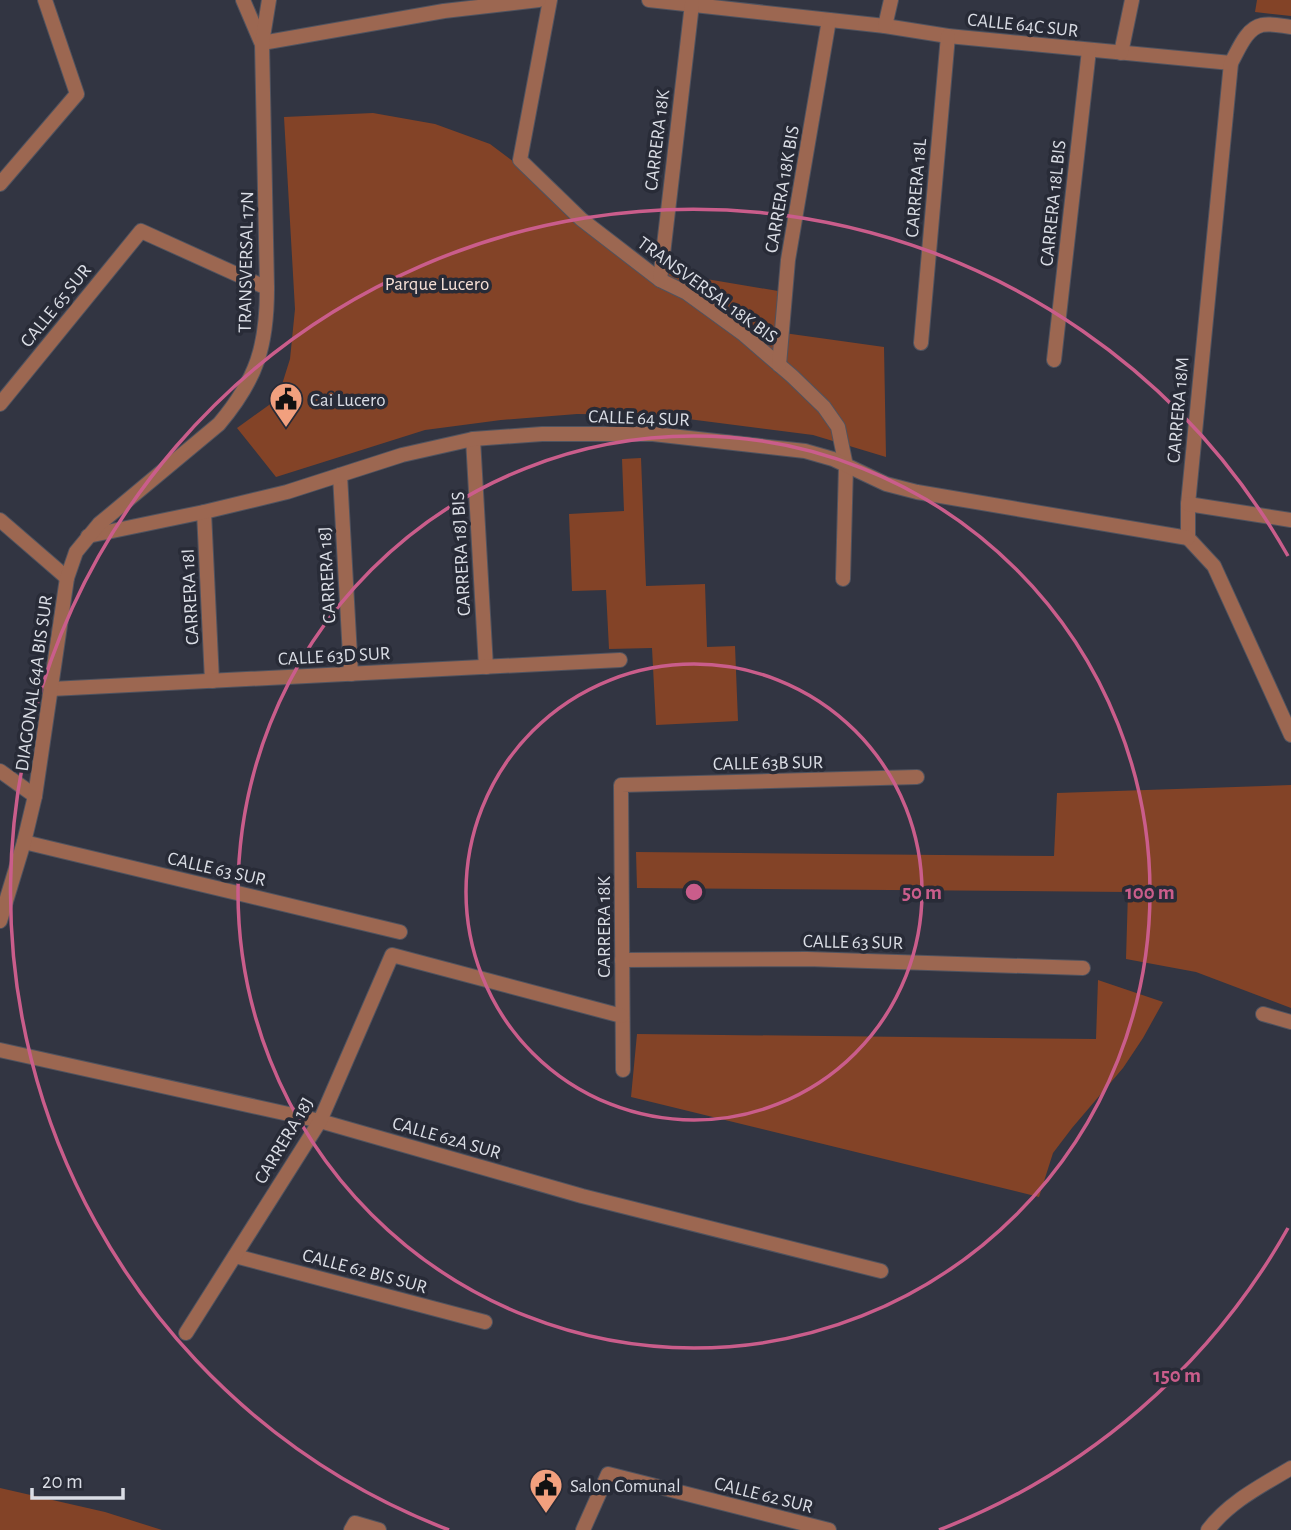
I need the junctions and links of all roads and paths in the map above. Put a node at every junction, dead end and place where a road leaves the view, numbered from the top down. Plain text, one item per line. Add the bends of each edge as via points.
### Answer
1 (45, 0) edge
2 (243, 0) edge
3 (269, 0) edge
4 (540, 0) edge
5 (550, 0) edge
6 (649, 0) edge
7 (891, 0) edge
8 (1132, 0) edge
9 (692, 4) junction
10 (445, 6) edge
11 (829, 20) junction
12 (885, 26) junction
13 (1291, 27) edge
14 (948, 36) junction
15 (262, 43) junction
16 (1088, 50) junction
17 (1121, 53) junction
18 (1231, 63) junction
19 (0, 184) edge
20 (660, 280) junction
21 (267, 288) junction
22 (921, 343) dead end
23 (1054, 360) dead end
24 (779, 365) junction
25 (0, 404) edge
26 (473, 439) junction
27 (846, 466) junction
28 (340, 475) junction
29 (1188, 504) junction
30 (204, 512) junction
31 (0, 520) edge
32 (1291, 520) edge
33 (88, 536) junction
34 (1188, 538) junction
35 (68, 578) junction
36 (843, 579) dead end
37 (620, 660) dead end
38 (486, 667) junction
39 (351, 674) junction
40 (212, 681) junction
41 (51, 689) junction
42 (1291, 735) edge
43 (0, 771) edge
44 (917, 777) dead end
45 (621, 785) joint
46 (36, 796) junction
47 (24, 842) junction
48 (0, 921) edge
49 (400, 932) dead end
50 (622, 960) junction
51 (1083, 968) dead end
52 (1263, 1014) dead end
53 (622, 1016) junction
54 (1291, 1022) edge
55 (0, 1050) edge
56 (623, 1070) dead end
57 (320, 1121) junction
58 (235, 1256) junction
59 (881, 1271) dead end
60 (485, 1322) dead end
61 (186, 1333) dead end
62 (1291, 1468) edge
63 (353, 1527) edge
64 (379, 1530) edge
65 (583, 1530) edge
66 (830, 1530) edge
67 (1208, 1530) edge

1 - 19 street via 77,94
2 - 15 street
3 - 15 street, TRANSVERSAL 17N
4 - 10 street
5 - 20 street, TRANSVERSAL 18K BIS via 520,160 581,219
6 - 9 street, CALLE 64C SUR
7 - 12 street
8 - 17 street
9 - 11 street, CALLE 64C SUR
9 - 20 street, CARRERA 18K
10 - 15 street
11 - 12 street, CALLE 64C SUR
11 - 24 street, CARRERA 18K BIS via 788,260
12 - 14 street, CALLE 64C SUR
13 - 18 street via 1254,28
14 - 16 street, CALLE 64C SUR
14 - 22 street, CARRERA 18L
15 - 21 street, TRANSVERSAL 17N
16 - 17 street, CALLE 64C SUR
16 - 23 street, CARRERA 18L BIS
17 - 18 street, CALLE 64C SUR
18 - 29 street, CARRERA 18M
20 - 24 street, TRANSVERSAL 18K BIS via 687,293
21 - 25 street, CALLE 65 SUR via 141,231
21 - 33 street, TRANSVERSAL 17N via 262,349 234,406
24 - 27 street, TRANSVERSAL 18K BIS via 824,407 838,427
26 - 27 street, CALLE 64 SUR via 653,434 805,451
26 - 28 street, CALLE 64 SUR
26 - 38 street, CARRERA 18J BIS
27 - 34 street, CALLE 64 SUR via 917,492
27 - 36 street
28 - 30 street, CALLE 64 SUR
28 - 39 street, CARRERA 18J
29 - 32 street
29 - 34 street, CARRERA 18M
30 - 33 street, CALLE 64 SUR
30 - 40 street, CARRERA 18I
31 - 35 street
33 - 35 street, DIAGONAL 64A BIS SUR via 76,552
34 - 42 street via 1214,566
35 - 41 street, DIAGONAL 64A BIS SUR
37 - 38 street, CALLE 63D SUR
38 - 39 street, CALLE 63D SUR
39 - 40 street, CALLE 63D SUR
40 - 41 street, CALLE 63D SUR
41 - 46 street, DIAGONAL 64A BIS SUR
43 - 46 street
44 - 45 street, CALLE 63B SUR
45 - 50 street, CARRERA 18K
46 - 47 street, DIAGONAL 64A BIS SUR
47 - 48 street, DIAGONAL 64A BIS SUR
47 - 49 street, CALLE 63 SUR
50 - 51 street, CALLE 63 SUR via 807,959
50 - 53 street, CARRERA 18K
52 - 54 street
53 - 56 street, CARRERA 18K
53 - 57 street, CARRERA 18J via 392,956
55 - 57 street, CALLE 62A SUR
57 - 58 street, CARRERA 18J
57 - 59 street, CALLE 62A SUR via 582,1196
58 - 60 street, CALLE 62 BIS SUR
58 - 61 street, CARRERA 18J
62 - 67 street via 1229,1508
63 - 64 street
65 - 66 street, CALLE 62 SUR via 608,1474

